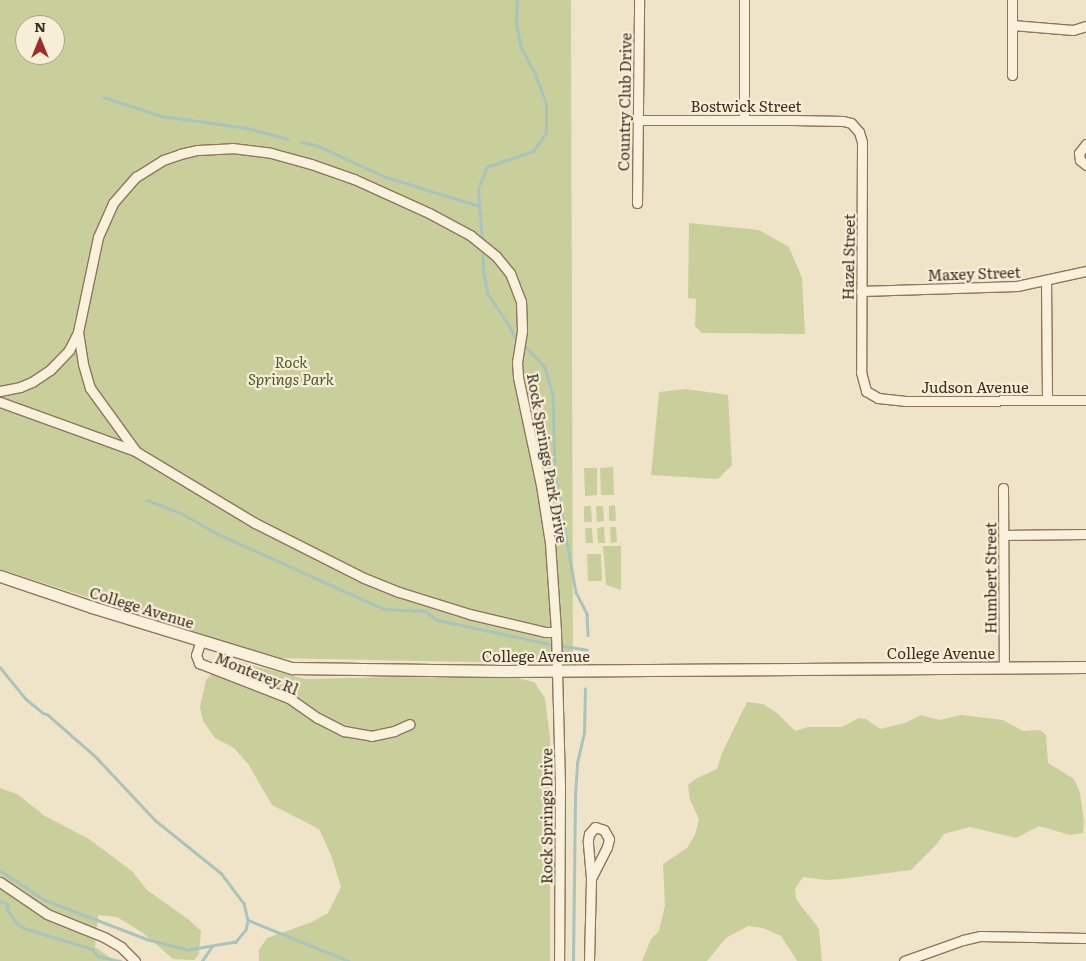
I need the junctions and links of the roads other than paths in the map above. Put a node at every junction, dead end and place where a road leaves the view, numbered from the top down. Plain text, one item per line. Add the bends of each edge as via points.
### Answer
1 (639, 0) edge
2 (744, 0) edge
3 (1012, 0) edge
4 (1012, 25) junction
5 (1086, 26) edge
6 (1012, 75) dead end
7 (638, 120) junction
8 (744, 120) junction
9 (854, 125) joint
10 (1086, 144) edge
11 (1086, 165) edge
12 (636, 203) dead end
13 (1086, 271) edge
14 (1046, 281) junction
15 (861, 291) junction
16 (78, 332) junction
17 (0, 391) edge
18 (866, 391) joint
19 (1047, 400) junction
20 (1086, 400) edge
21 (0, 402) edge
22 (135, 451) junction
23 (1003, 488) dead end
24 (1086, 534) edge
25 (1005, 535) junction
26 (0, 576) edge
27 (556, 632) junction
28 (200, 640) junction
29 (1086, 667) edge
30 (1004, 668) junction
31 (556, 671) junction
32 (410, 724) dead end
33 (591, 878) junction
34 (0, 882) edge
35 (1086, 938) edge
36 (135, 961) edge
37 (559, 961) edge
38 (589, 961) edge
39 (904, 961) edge

1 - 7 street, Country Club Drive
2 - 8 street
3 - 4 street
4 - 5 street via 1073,30
4 - 6 street
7 - 8 street, Bostwick Street
7 - 12 street, Country Club Drive
8 - 9 street, Bostwick Street via 844,121
9 - 15 street, Hazel Street via 862,142
10 - 11 street via 1080,149 1079,157
13 - 14 street, Maxey Street
14 - 15 street, Maxey Street via 992,288
14 - 19 street
15 - 18 street, Hazel Street via 861,372
16 - 17 street, Rock Springs Park Drive via 69,350 50,370 20,387
16 - 22 street, Rock Springs Park Drive via 90,388
16 - 27 street, Rock Springs Park Drive via 98,237 113,203 136,177 163,160 180,154 232,148 290,158 390,194 470,235 503,264 515,282 521,301 523,317 518,377 546,513
18 - 19 street, Judson Avenue via 878,398 906,401
19 - 20 street, Judson Avenue
21 - 22 street, Rock Springs Park Drive
22 - 27 street, Rock Springs Park Drive via 255,523 364,578 468,614
23 - 25 street, Humbert Street
24 - 25 street
25 - 30 street, Humbert Street
26 - 28 main road, College Avenue
27 - 31 street, Rock Springs Park Drive
28 - 31 main road, College Avenue via 292,668
28 - 32 street, Monterey Rl via 196,655 199,663 289,698 344,732 371,736
29 - 30 main road, College Avenue
30 - 31 main road, College Avenue
31 - 37 street, Rock Springs Drive via 560,784
33 - 33 street via 609,838 604,830 596,827 588,840
33 - 38 street
34 - 36 street via 47,914 112,942
35 - 39 street via 980,936

